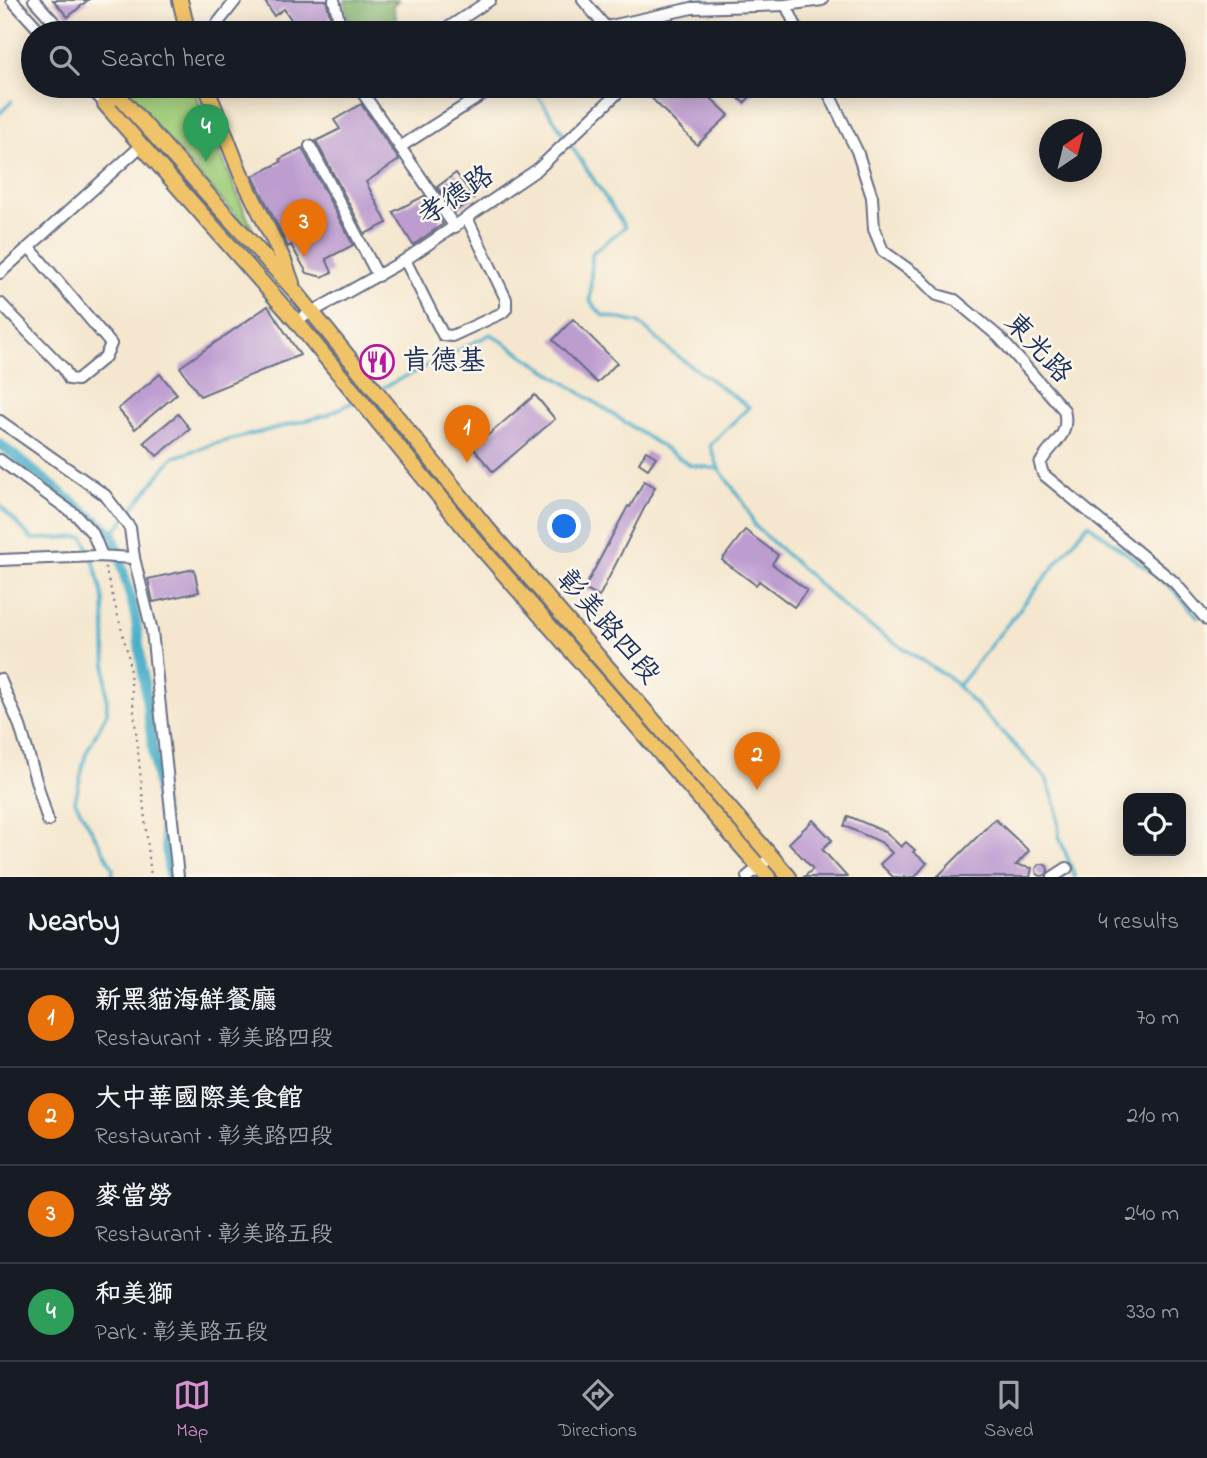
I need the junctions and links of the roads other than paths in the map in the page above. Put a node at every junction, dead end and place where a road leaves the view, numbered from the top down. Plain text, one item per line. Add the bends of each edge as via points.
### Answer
1 (12, 0) edge
2 (34, 0) edge
3 (180, 0) edge
4 (236, 0) edge
5 (334, 0) edge
6 (490, 0) edge
7 (583, 0) edge
8 (822, 0) edge
9 (752, 2) edge
10 (786, 5) junction
11 (31, 21) edge
12 (53, 21) edge
13 (185, 21) edge
14 (220, 21) edge
15 (339, 21) edge
16 (458, 21) edge
17 (600, 21) edge
18 (642, 21) edge
19 (793, 21) edge
20 (100, 98) edge
21 (109, 98) edge
22 (121, 98) edge
23 (211, 98) edge
24 (366, 98) edge
25 (477, 98) edge
26 (612, 98) edge
27 (831, 98) edge
28 (105, 104) junction
29 (310, 146) dead end
30 (140, 147) junction
31 (400, 147) junction
32 (467, 218) junction
33 (455, 226) junction
34 (29, 247) junction
35 (405, 260) junction
36 (0, 273) edge
37 (377, 276) junction
38 (295, 291) junction
39 (0, 303) edge
40 (312, 311) junction
41 (296, 321) junction
42 (0, 421) edge
43 (0, 460) edge
44 (485, 526) junction
45 (472, 537) junction
46 (99, 556) junction
47 (131, 557) junction
48 (0, 560) edge
49 (1207, 620) edge
50 (0, 679) edge
51 (624, 684) junction
52 (611, 698) junction
53 (48, 821) dead end
54 (771, 857) junction
55 (1067, 868) dead end
56 (764, 872) edge
57 (178, 877) edge
58 (747, 877) edge
59 (789, 877) edge
60 (1053, 877) edge

1 - 11 street
2 - 12 street
3 - 13 main road
4 - 14 street
5 - 15 street
6 - 16 street
7 - 17 street
8 - 10 street
9 - 10 street
9 - 18 street via 691,8
10 - 19 street
20 - 28 street
21 - 28 main road
22 - 38 main road, 彰美路四段
23 - 38 main road
24 - 31 street
25 - 31 street
26 - 32 street, 孝德路 via 538,169
27 - 49 street, 東光路 via 873,197 874,229 883,251 937,295 955,300 999,338 1064,410 1068,425 1040,464 1042,474 1174,582
28 - 30 main road, 彰美路四段
29 - 37 street
30 - 34 street
30 - 41 main road, 彰美路四段
31 - 33 street
32 - 33 street, 孝德路
32 - 35 street via 506,299 502,313 452,337 443,335
33 - 35 street, 孝德路
34 - 36 street
34 - 39 street via 111,344 105,357 77,380 69,379
35 - 37 street, 孝德路
37 - 40 street, 孝德路
38 - 40 main road, 彰美路四段
40 - 41 street, 孝德路
40 - 44 main road, 彰美路四段
41 - 45 main road, 彰美路四段
42 - 47 street via 105,495 130,528
43 - 46 street via 77,516 93,534
44 - 45 main road
44 - 51 main road, 彰美路四段
45 - 52 main road, 彰美路四段
46 - 47 street
46 - 48 street
47 - 57 street via 152,631
50 - 53 street via 20,726
51 - 52 main road
51 - 54 main road, 彰美路四段
52 - 56 main road, 彰美路四段
54 - 56 street
54 - 59 main road, 彰美路四段
55 - 60 street
56 - 58 street

